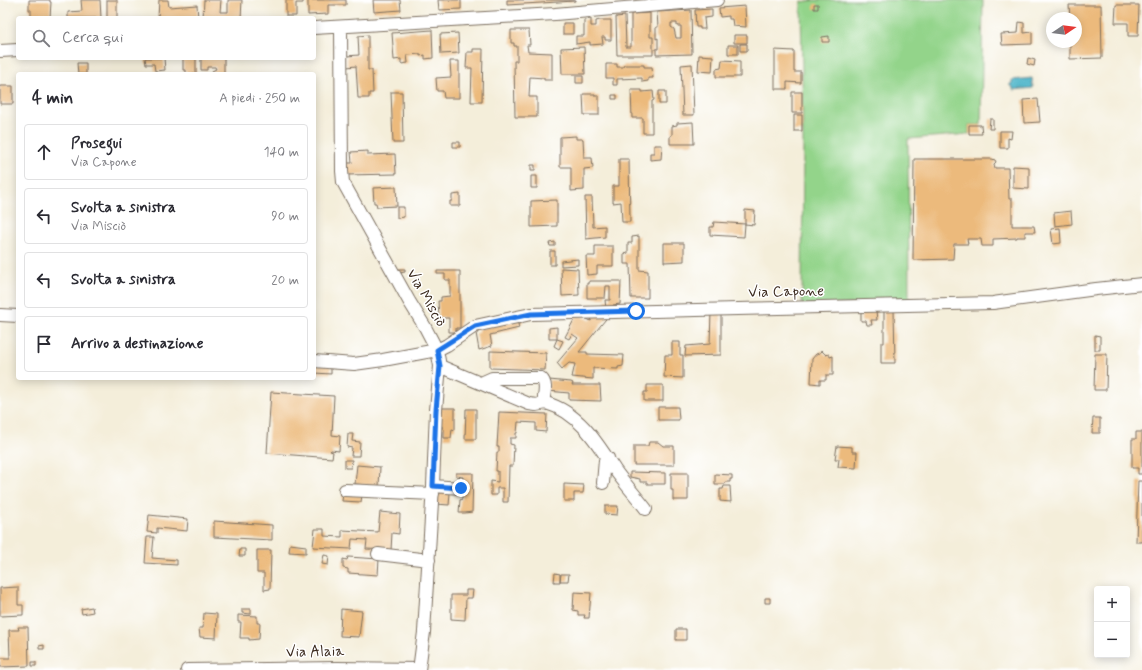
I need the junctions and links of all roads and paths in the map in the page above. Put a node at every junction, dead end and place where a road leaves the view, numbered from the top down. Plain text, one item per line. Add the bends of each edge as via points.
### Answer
1 (717, 0) edge
2 (341, 27) junction
3 (316, 28) edge
4 (16, 50) edge
5 (0, 51) edge
6 (1142, 284) edge
7 (0, 315) edge
8 (16, 316) edge
9 (437, 350) junction
10 (316, 361) edge
11 (440, 366) junction
12 (481, 383) junction
13 (543, 403) junction
14 (608, 458) junction
15 (603, 483) dead end
16 (461, 488) dead end
17 (345, 490) dead end
18 (433, 490) junction
19 (646, 509) dead end
20 (378, 554) dead end
21 (429, 560) junction
22 (419, 669) edge
23 (188, 670) edge

1 - 2 street via 555,14
2 - 3 street
2 - 9 street, Via Misciò via 344,182
4 - 5 street
6 - 9 street, Via Capone via 993,303 531,314 475,326
7 - 8 street
9 - 10 street via 354,364
9 - 11 street, Via Misciò
11 - 12 street
11 - 18 street, Via Misciò
12 - 13 street via 529,404 536,406
12 - 13 street via 492,378 541,378 545,384
13 - 14 street via 567,413 586,428
14 - 15 street via 604,463
14 - 19 street
16 - 18 street
17 - 18 street
18 - 21 street, Via Misciò
20 - 21 street
21 - 22 street, Via Misciò
22 - 23 street, Via Alaia

